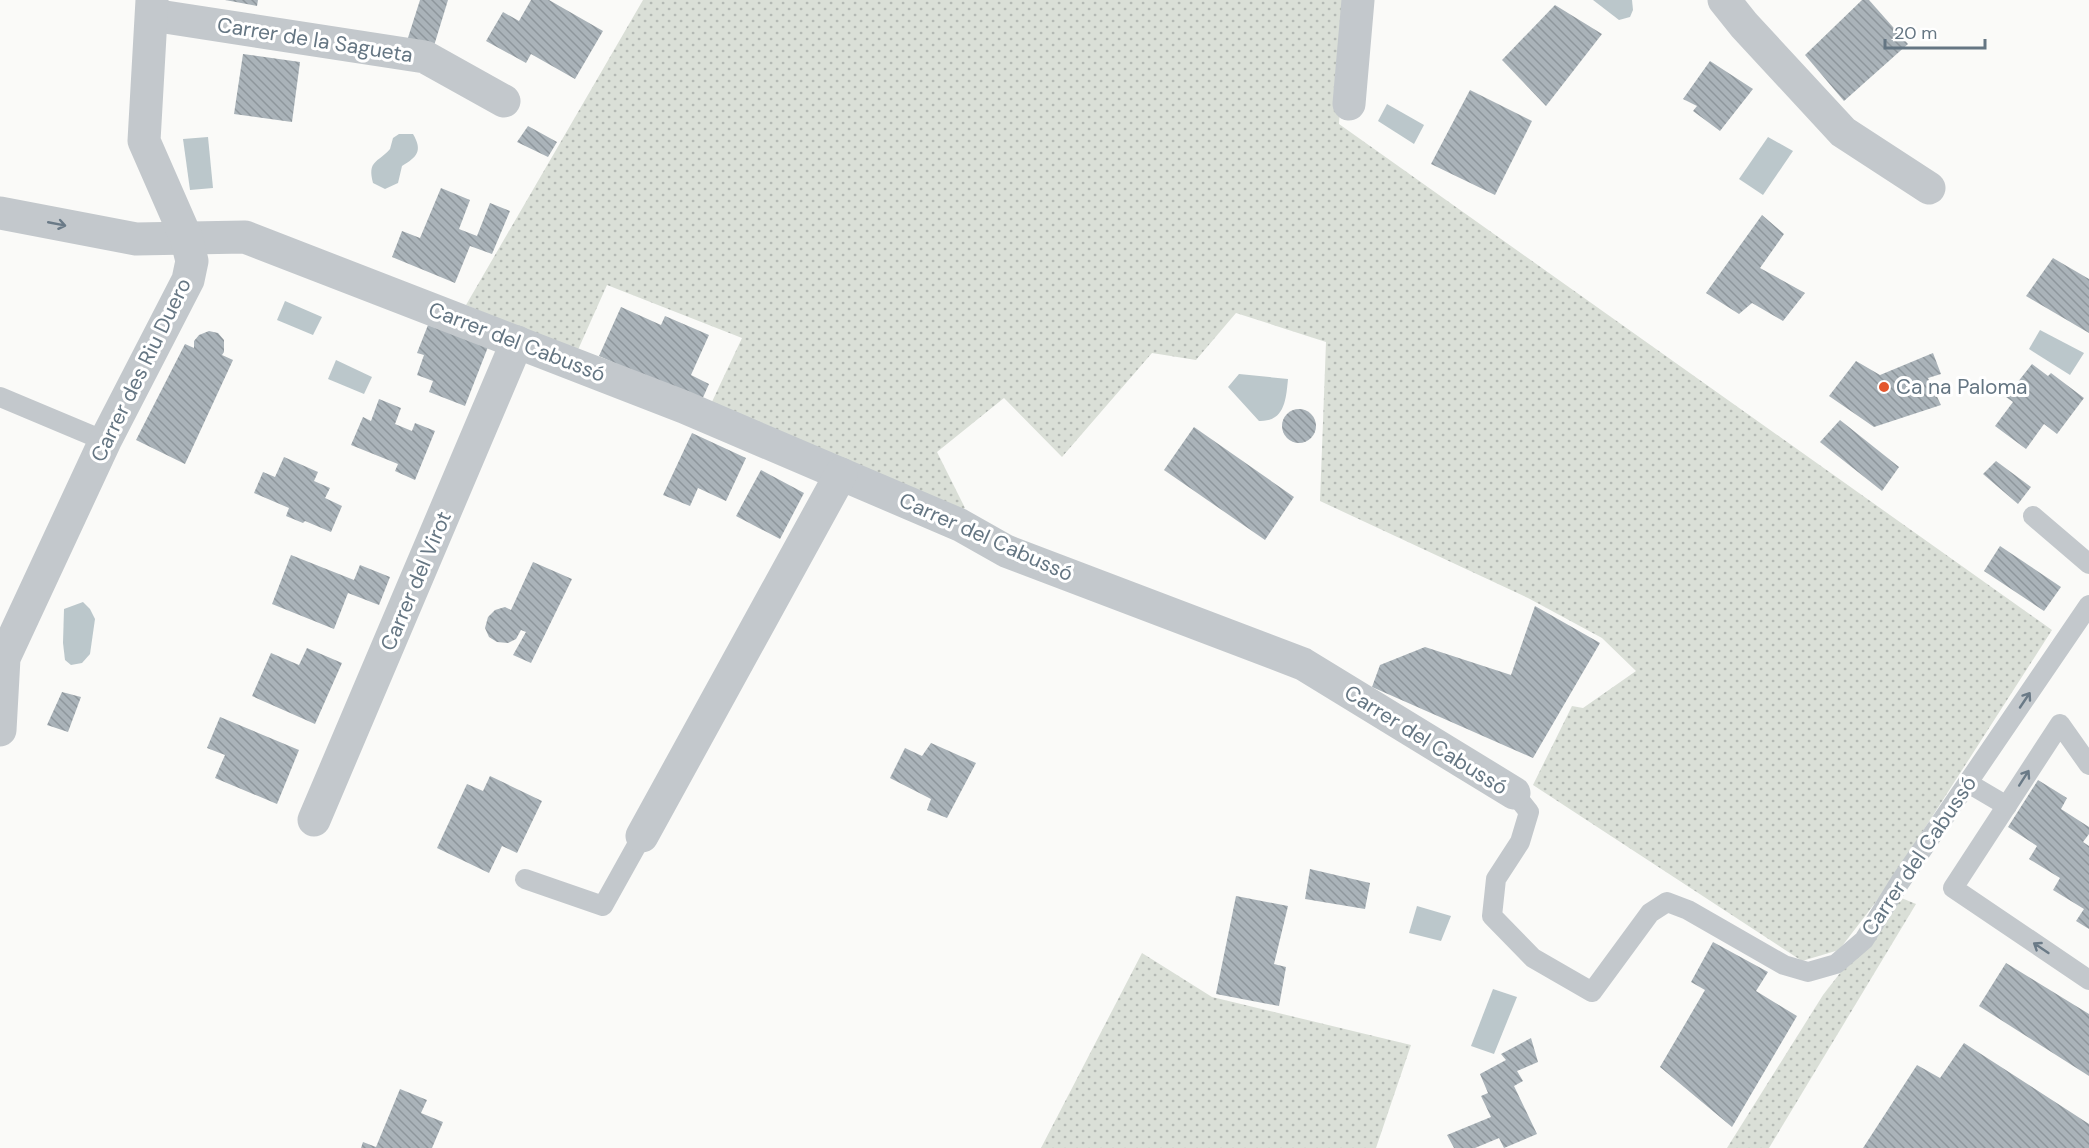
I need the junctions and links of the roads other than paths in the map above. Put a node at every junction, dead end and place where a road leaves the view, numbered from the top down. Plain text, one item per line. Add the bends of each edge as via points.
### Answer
1 (1358, 0) edge
2 (1724, 0) edge
3 (152, 7) edge
4 (504, 101) dead end
5 (1349, 104) dead end
6 (1929, 188) dead end
7 (0, 213) edge
8 (186, 237) junction
9 (517, 342) junction
10 (0, 397) edge
11 (105, 441) junction
12 (841, 474) junction
13 (2033, 516) dead end
14 (2089, 564) edge
15 (2089, 606) edge
16 (0, 730) edge
17 (2089, 765) edge
18 (1968, 783) junction
19 (1514, 793) joint
20 (2007, 806) junction
21 (314, 820) dead end
22 (642, 836) joint
23 (525, 879) dead end
24 (2089, 980) edge

1 - 5 street
2 - 6 street via 1844,132
3 - 4 street, Carrer de la Sagueta via 425,57
3 - 8 street, Carrer des Riu Duero via 144,141
7 -> 8 street, Carrer del Cabussó via 136,239
8 - 9 street, Carrer del Cabussó via 245,237
8 - 11 street, Carrer des Riu Duero via 192,261 188,280
9 - 12 street, Carrer del Cabussó
9 - 21 street, Carrer del Virot
10 - 11 lane
11 - 16 street, Carrer des Riu Duero via 4,658
12 - 19 street, Carrer del Cabussó via 960,525 1006,550 1303,664
12 - 22 street
13 - 14 lane
18 -> 15 lane, Carrer del Cabussó
20 -> 17 lane via 2060,724
18 - 19 lane, Carrer del Cabussó via 1864,940 1836,964 1808,972 1784,965 1667,902 1650,913 1592,992 1533,958 1492,916 1496,879 1521,843 1529,812
18 - 20 lane
24 -> 20 lane via 1953,888
22 - 23 lane via 603,906

